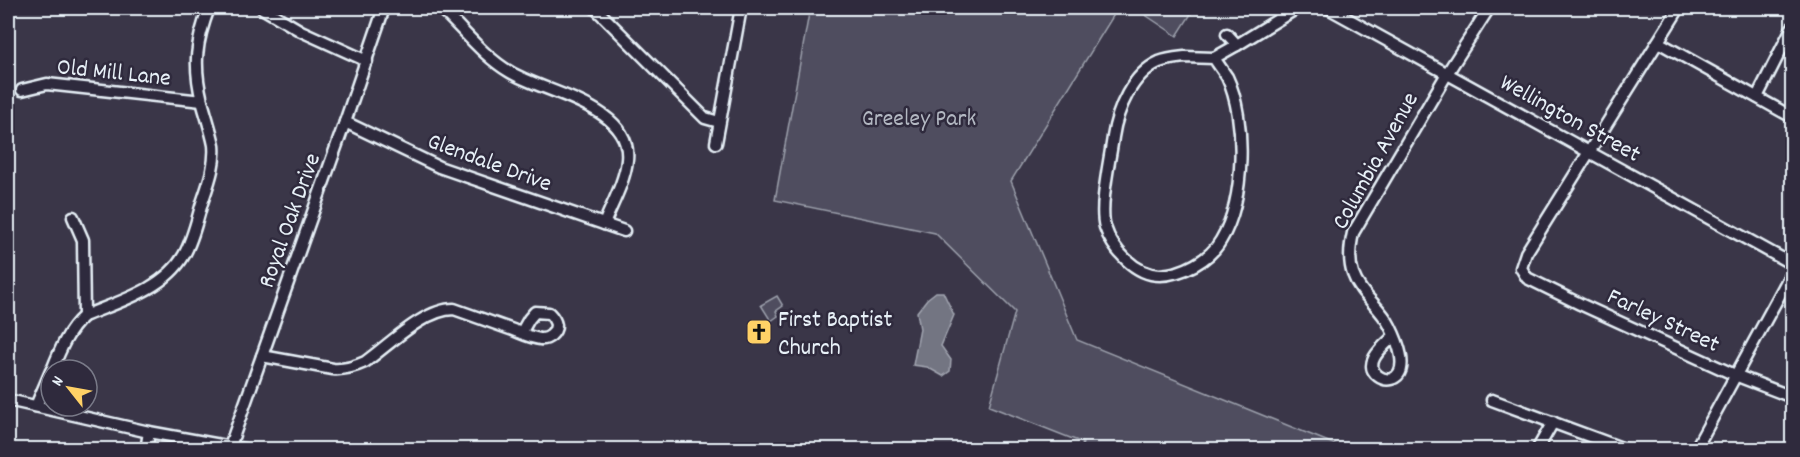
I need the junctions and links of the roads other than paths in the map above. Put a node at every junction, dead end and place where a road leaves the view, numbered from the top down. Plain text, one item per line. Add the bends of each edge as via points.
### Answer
1 (209, 8) edge
2 (262, 8) edge
3 (384, 8) edge
4 (440, 8) edge
5 (595, 8) edge
6 (741, 8) edge
7 (1297, 8) edge
8 (1328, 8) edge
9 (1489, 8) edge
10 (1679, 8) edge
11 (1792, 27) edge
12 (1227, 34) dead end
13 (1658, 42) junction
14 (1237, 45) junction
15 (1214, 58) junction
16 (367, 61) junction
17 (1448, 72) junction
18 (22, 90) dead end
19 (1757, 97) junction
20 (202, 101) junction
21 (1792, 117) edge
22 (345, 122) junction
23 (719, 122) junction
24 (716, 142) dead end
25 (1589, 153) junction
26 (73, 217) dead end
27 (604, 224) junction
28 (624, 231) dead end
29 (1792, 264) edge
30 (1792, 272) edge
31 (84, 316) junction
32 (521, 333) dead end
33 (1394, 336) dead end
34 (262, 356) junction
35 (58, 358) edge
36 (1735, 375) junction
37 (1792, 397) edge
38 (39, 398) edge
39 (8, 400) edge
40 (1492, 400) dead end
41 (36, 405) junction
42 (1552, 422) junction
43 (149, 432) junction
44 (230, 446) junction
45 (146, 450) edge
46 (248, 450) edge
47 (1537, 450) edge
48 (1627, 450) edge
49 (1695, 450) edge

1 - 20 street via 196,55
2 - 16 street
3 - 16 street, Royal Oak Drive
4 - 27 street via 509,72 582,103 618,129 627,161
5 - 23 street via 705,118
6 - 23 street
7 - 14 street
8 - 17 street, Wellington Street
9 - 17 street, Columbia Avenue
10 - 13 street
11 - 19 street
12 - 14 street
13 - 19 street
13 - 25 street
14 - 15 street
15 - 15 street via 1185,57 1158,63 1138,77 1115,122 1103,209 1105,227 1122,256 1138,268 1160,275 1192,268 1208,256 1221,241 1236,200 1240,132 1227,77
16 - 22 street, Royal Oak Drive
17 - 25 street, Wellington Street
17 - 33 street, Columbia Avenue via 1358,222 1351,244 1353,275
18 - 20 street, Old Mill Lane via 47,84
19 - 21 street
20 - 31 street via 214,159 183,256 160,281
22 - 27 street, Glendale Drive via 439,167
22 - 34 street, Royal Oak Drive
23 - 24 street
25 - 29 street, Wellington Street
25 - 36 street, Farley Street via 1526,252 1521,262 1522,273
26 - 31 street via 83,240
27 - 28 street, Glendale Drive
30 - 36 street
31 - 35 street
32 - 34 street via 454,309 443,309 356,367 333,369
34 - 44 street, Royal Oak Drive
36 - 37 street, Farley Street
36 - 49 street
38 - 41 street
39 - 41 street
40 - 42 street
41 - 43 street
42 - 47 street
42 - 48 street
43 - 44 street
43 - 45 street
44 - 46 street

